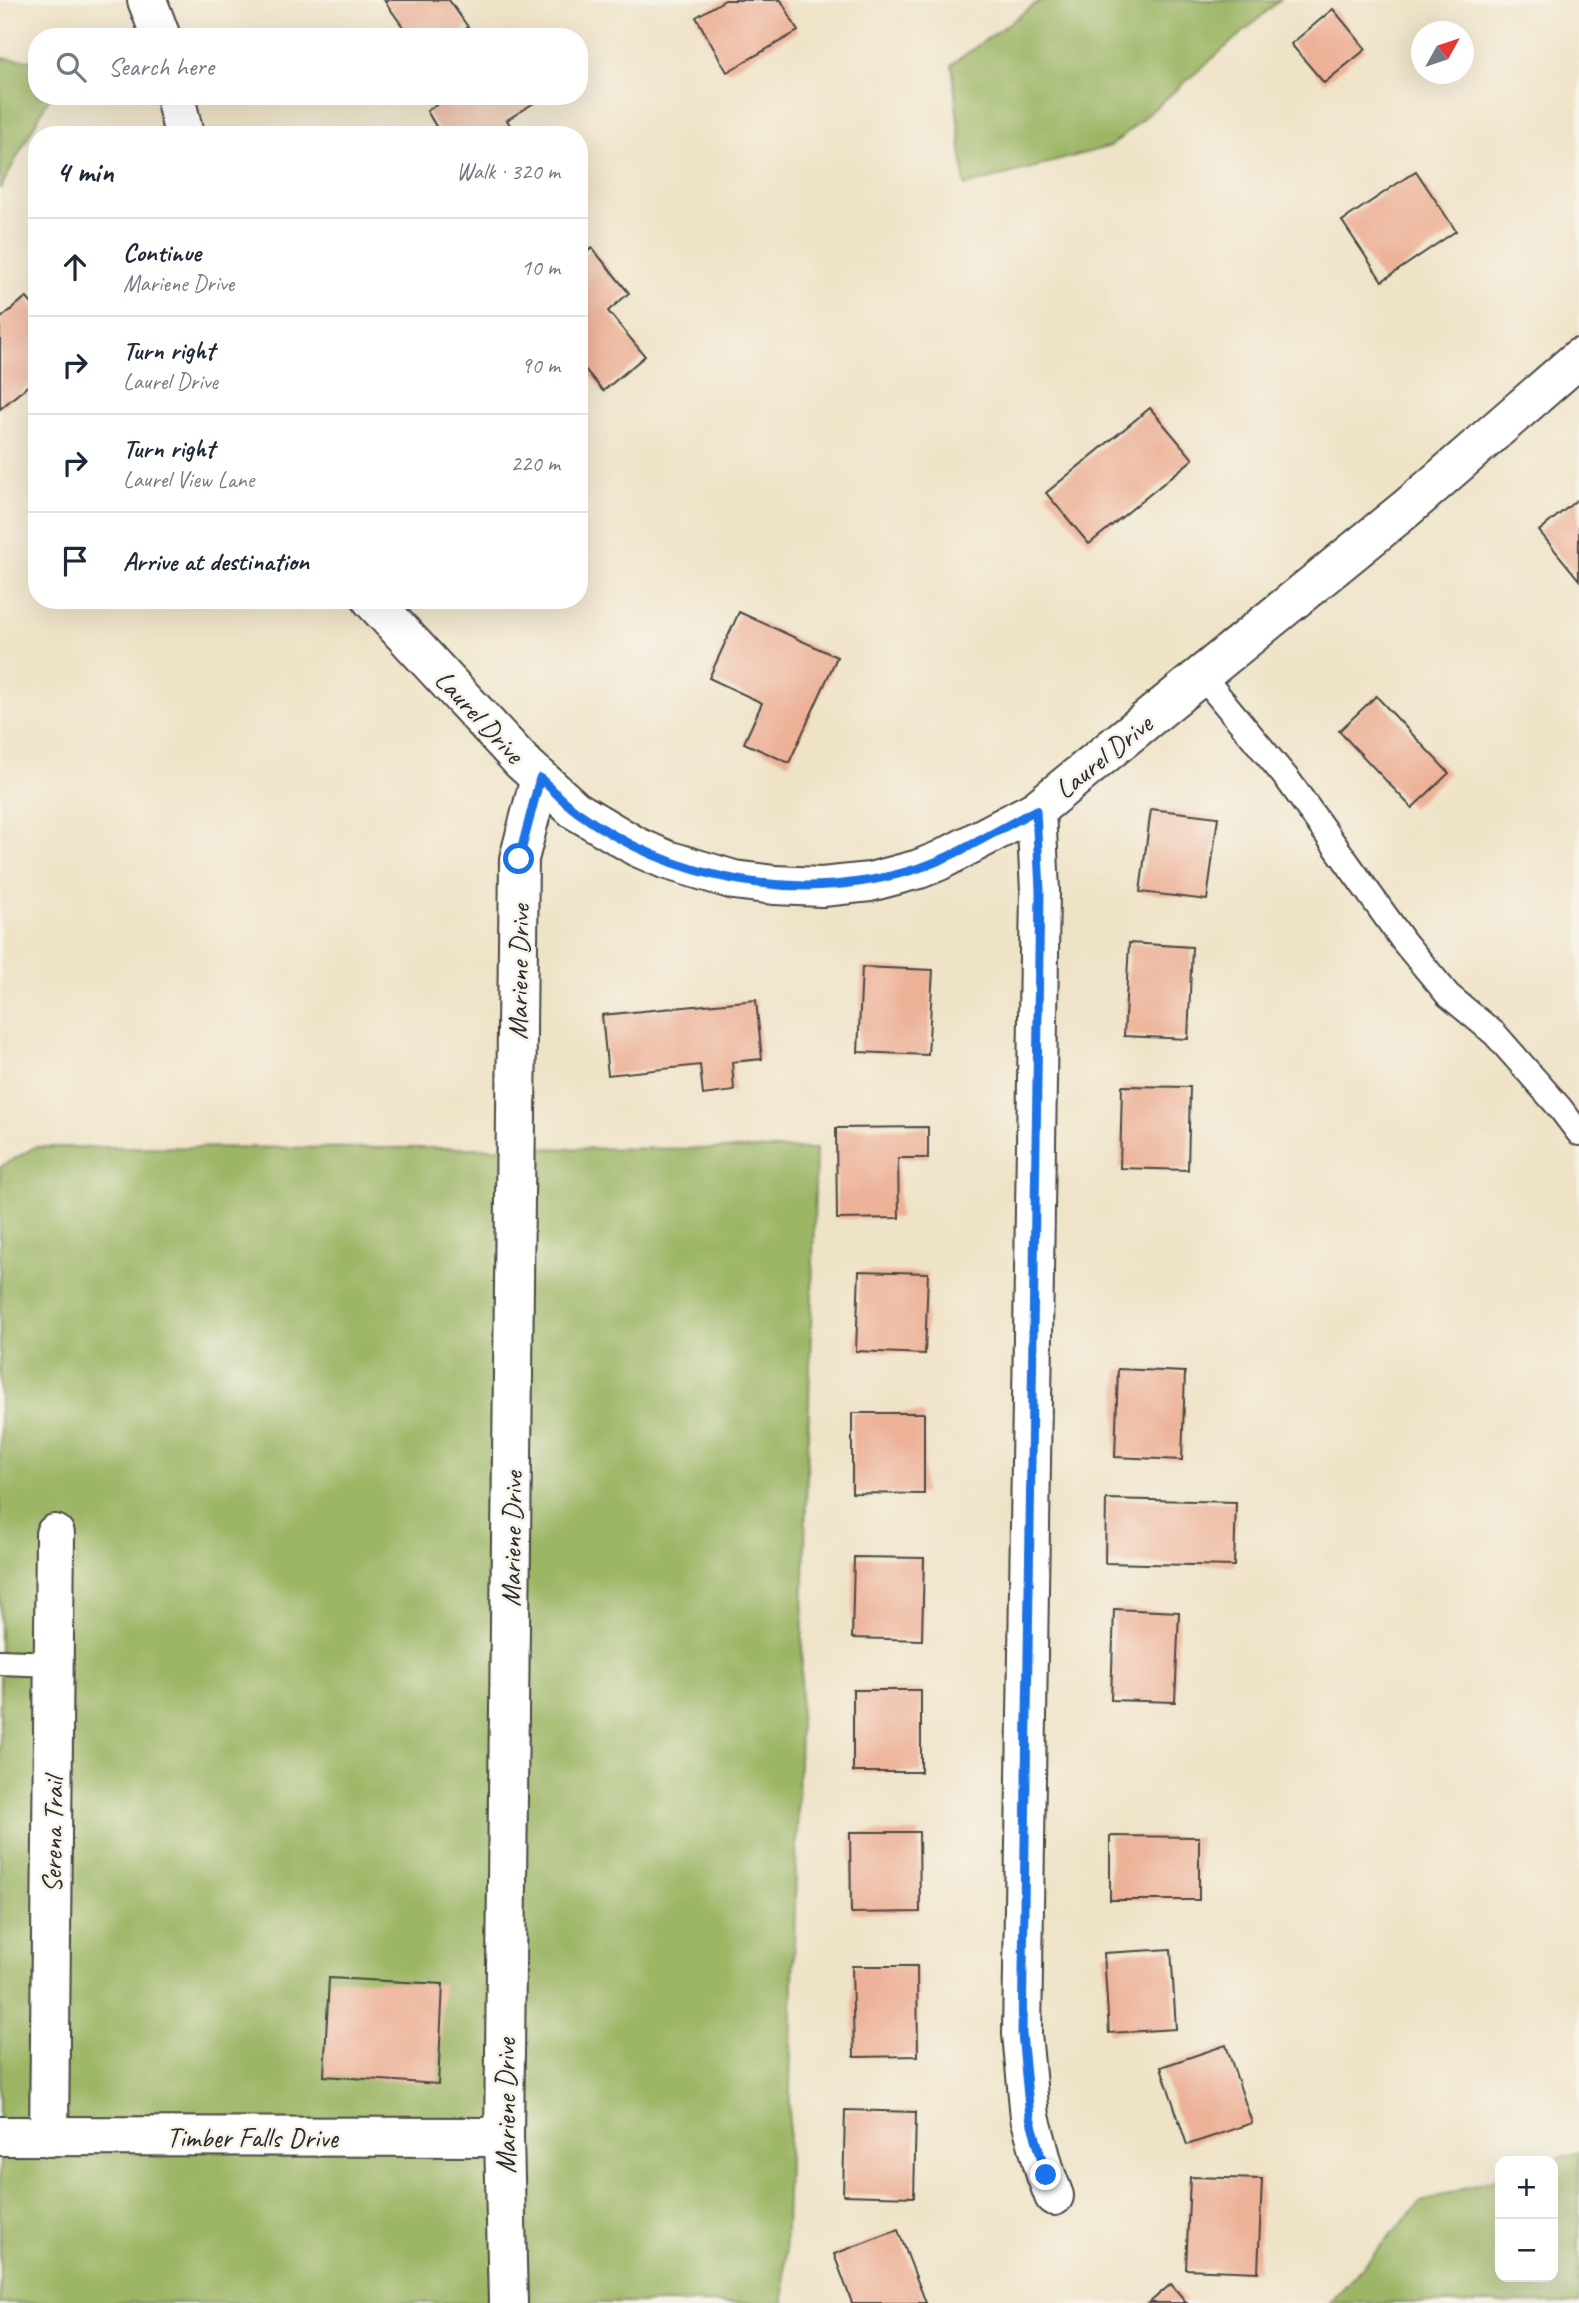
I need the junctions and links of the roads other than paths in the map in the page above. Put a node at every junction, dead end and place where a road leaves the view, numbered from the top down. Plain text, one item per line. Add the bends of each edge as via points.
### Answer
1 (147, 0) edge
2 (157, 28) edge
3 (177, 105) edge
4 (182, 126) edge
5 (1579, 358) edge
6 (380, 609) edge
7 (1202, 676) junction
8 (540, 778) junction
9 (1036, 810) junction
10 (1579, 1133) edge
11 (55, 1534) dead end
12 (0, 1662) edge
13 (54, 1664) junction
14 (0, 2136) edge
15 (49, 2137) junction
16 (504, 2137) junction
17 (1054, 2196) dead end
18 (508, 2303) edge

1 - 2 street
3 - 4 street
5 - 7 street, Laurel Drive via 1407,508
6 - 8 street, Laurel Drive
7 - 9 street, Laurel Drive
7 - 10 lane via 1288,780 1404,942 1448,995 1495,1034
8 - 9 street, Laurel Drive via 575,810 637,847 734,880 774,885 870,882 919,869
8 - 16 street, Mariene Drive via 519,859
9 - 17 street via 1040,891 1022,2034 1030,2117
11 - 13 street, Serena Trail
12 - 13 lane
13 - 15 street, Serena Trail
14 - 15 street, Timber Falls Drive
15 - 16 street, Timber Falls Drive
16 - 18 street, Mariene Drive

